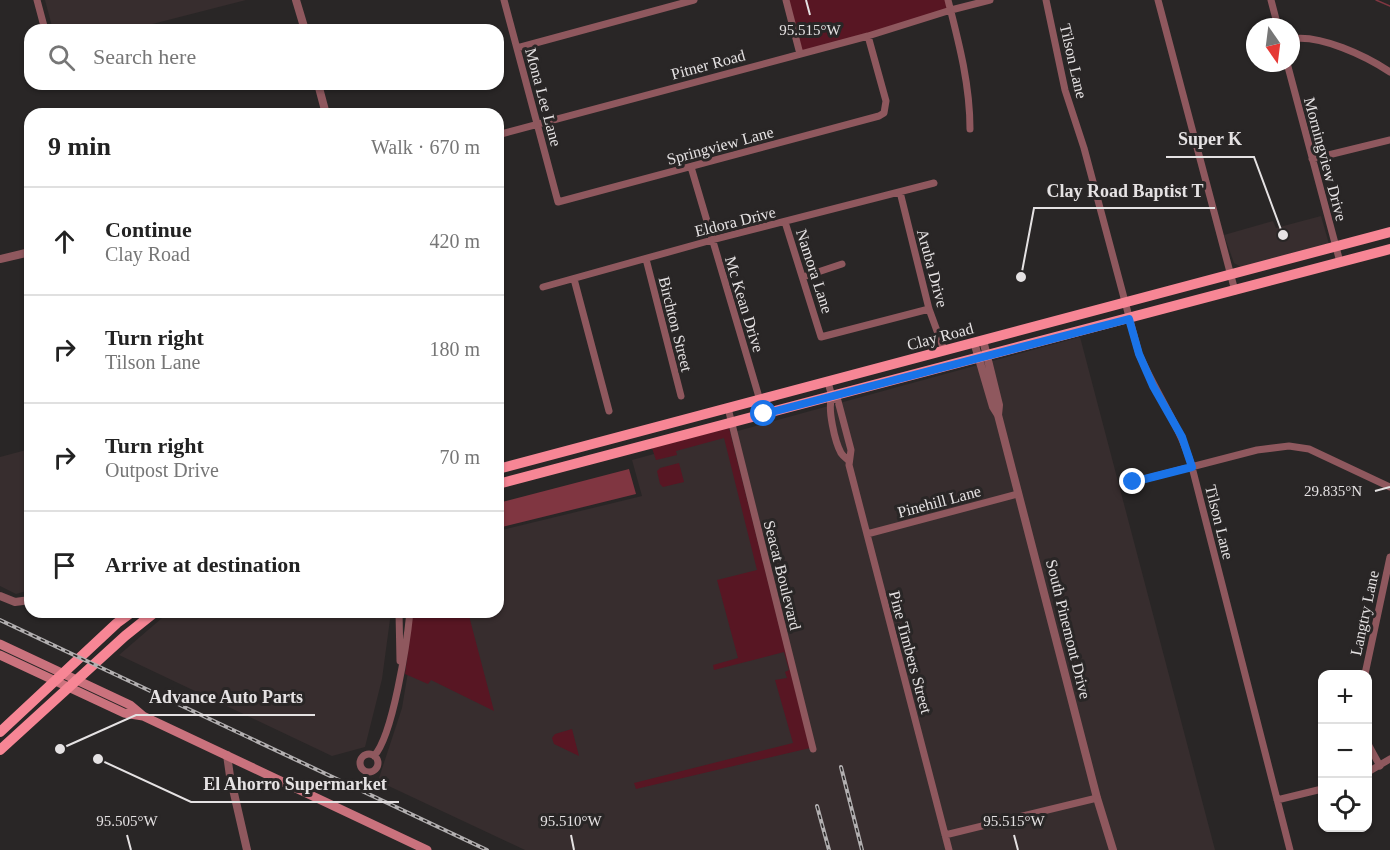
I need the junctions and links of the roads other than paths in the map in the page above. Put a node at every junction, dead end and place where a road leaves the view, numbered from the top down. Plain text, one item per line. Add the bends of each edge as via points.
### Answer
1 (36, 0) edge
2 (296, 0) edge
3 (504, 0) edge
4 (694, 0) edge
5 (786, 0) edge
6 (948, 0) edge
7 (990, 0) edge
8 (1046, 0) edge
9 (1158, 0) edge
10 (1271, 0) edge
11 (951, 10) junction
12 (1276, 18) edge
13 (43, 24) edge
14 (302, 24) edge
15 (868, 36) junction
16 (1300, 39) edge
17 (517, 48) junction
18 (800, 54) junction
19 (1289, 72) edge
20 (1390, 72) edge
21 (320, 90) edge
22 (324, 108) edge
23 (538, 125) junction
24 (970, 129) dead end
25 (504, 133) edge
26 (1390, 140) edge
27 (1311, 159) junction
28 (691, 166) junction
29 (934, 183) dead end
30 (900, 192) junction
31 (558, 202) joint
32 (785, 222) junction
33 (1390, 232) edge
34 (712, 240) junction
35 (1336, 246) junction
36 (1390, 249) edge
37 (24, 254) edge
38 (646, 259) junction
39 (0, 260) edge
40 (1340, 262) junction
41 (842, 264) dead end
42 (1230, 274) junction
43 (803, 277) junction
44 (574, 279) junction
45 (543, 288) dead end
46 (1235, 291) junction
47 (1125, 301) junction
48 (929, 309) junction
49 (1129, 319) junction
50 (979, 341) junction
51 (944, 350) junction
52 (983, 357) junction
53 (828, 382) junction
54 (681, 396) dead end
55 (832, 397) junction
56 (760, 400) junction
57 (728, 408) junction
58 (609, 411) dead end
59 (764, 414) junction
60 (732, 422) junction
61 (639, 432) junction
62 (642, 446) junction
63 (514, 465) junction
64 (1192, 467) junction
65 (504, 468) edge
66 (518, 479) junction
67 (504, 482) edge
68 (1133, 482) dead end
69 (1390, 487) edge
70 (1018, 494) junction
71 (867, 534) junction
72 (1390, 557) edge
73 (0, 596) edge
74 (24, 601) edge
75 (124, 618) edge
76 (148, 618) edge
77 (399, 618) edge
78 (409, 618) edge
79 (0, 644) edge
80 (0, 656) edge
81 (401, 667) junction
82 (1366, 670) edge
83 (63, 673) junction
84 (77, 680) junction
85 (54, 682) junction
86 (68, 688) junction
87 (143, 716) junction
88 (0, 732) edge
89 (813, 749) dead end
90 (0, 750) edge
91 (1372, 751) edge
92 (227, 755) junction
93 (374, 756) dead end
94 (1390, 759) edge
95 (1380, 766) junction
96 (1372, 770) edge
97 (1318, 790) edge
98 (1097, 798) junction
99 (1277, 800) junction
100 (945, 835) junction
101 (247, 850) edge
102 (427, 850) edge
103 (949, 850) edge
104 (1113, 850) edge
105 (1290, 850) edge

1 - 13 street
2 - 14 street
3 - 17 street, Mona Lee Lane
4 - 17 street
5 - 18 street
6 - 11 street
7 - 11 street, Pitner Road
8 - 47 street, Tilson Lane via 1065,90
9 - 42 street
10 - 12 street
11 - 15 street, Pitner Road
11 - 24 street via 970,101
15 - 18 street, Pitner Road
15 - 28 street, Springview Lane via 886,101 879,116
16 - 20 street via 1320,40
17 - 23 street, Mona Lee Lane
18 - 23 street, Pitner Road
19 - 27 street, Morningview Drive
21 - 22 street
23 - 25 street, Pitner Road
23 - 31 street, Mona Lee Lane
26 - 27 street
27 - 35 street, Morningview Drive
28 - 31 street, Springview Lane
28 - 34 street, Mc Kean Drive
29 - 30 street, Eldora Drive
30 - 32 street, Eldora Drive
30 - 48 street, Aruba Drive
32 - 34 street, Eldora Drive
32 - 43 street, Namora Lane
33 - 35 main road, Clay Road
34 - 38 street, Eldora Drive
34 - 56 street, Mc Kean Drive
35 - 40 street, Morningview Drive
35 - 42 main road, Clay Road
36 - 40 main road, Clay Road
37 - 39 street
38 - 44 street, Eldora Drive
38 - 54 street, Birchton Street
40 - 46 main road, Clay Road
41 - 43 street
42 - 46 street
42 - 47 main road, Clay Road
43 - 48 street, Namora Lane via 821,337
44 - 45 street, Eldora Drive
44 - 58 street
46 - 49 main road, Clay Road
47 - 49 street, Tilson Lane
47 - 50 main road, Clay Road
48 - 51 street, Aruba Drive
49 - 52 main road, Clay Road
49 - 64 street, Tilson Lane via 1139,354 1182,437
50 - 51 main road, Clay Road
50 - 52 street, South Pinemont Drive
51 - 53 main road, Clay Road
52 - 55 main road, Clay Road
52 - 70 street, South Pinemont Drive
53 - 55 street, Pine Timbers Street
53 - 56 main road, Clay Road
55 - 59 main road, Clay Road
55 - 71 street, Pine Timbers Street via 829,404 833,424 841,453 848,460
56 - 57 main road, Clay Road
56 - 59 street, Mc Kean Drive
57 - 60 street, Seacat Boulevard
57 - 61 main road, Clay Road
59 - 60 main road, Clay Road
60 - 62 main road, Clay Road
60 - 89 street, Seacat Boulevard
61 - 62 main road
61 - 63 main road, Clay Road
62 - 66 main road, Clay Road
63 - 65 main road, Clay Road
63 - 66 main road
64 - 68 street
64 - 69 street via 1278,446 1299,447
64 - 99 street, Tilson Lane
66 - 67 main road, Clay Road
70 - 71 street, Pinehill Lane
70 - 98 street, South Pinemont Drive
71 - 100 street, Pine Timbers Street
72 - 82 street, Langtry Lane
73 - 74 street
75 - 83 main road
76 - 84 main road
77 - 81 street
78 - 81 street
79 - 83 main road
80 - 85 main road
81 - 93 street via 381,748
83 - 84 main road
83 - 85 main road
84 - 86 main road
84 - 87 main road via 130,705
85 - 86 main road
85 - 88 main road
86 - 87 main road via 127,714
86 - 90 main road
87 - 92 main road
91 - 95 street
92 - 101 street
92 - 102 main road
94 - 95 street
95 - 96 street
97 - 99 street
98 - 100 street
98 - 104 street, South Pinemont Drive
99 - 105 street, Tilson Lane
100 - 103 street, Pine Timbers Street

